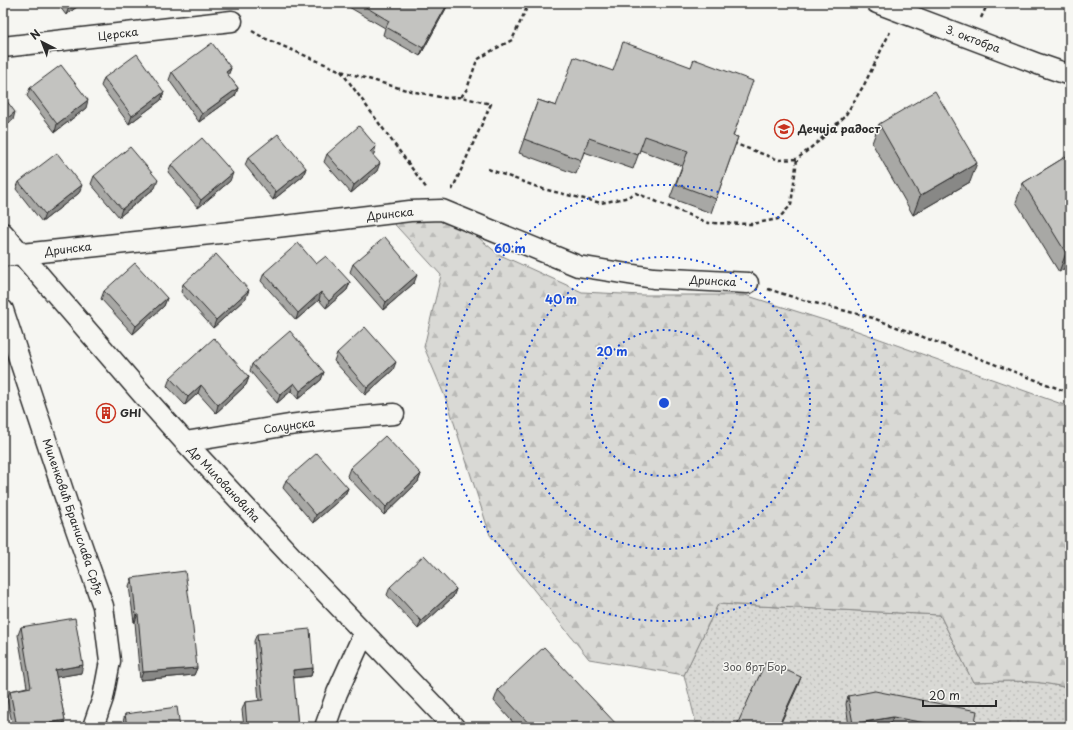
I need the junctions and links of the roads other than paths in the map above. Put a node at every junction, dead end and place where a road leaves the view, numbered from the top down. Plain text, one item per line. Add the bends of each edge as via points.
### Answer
1 (877, 3) edge
2 (232, 21) road end
3 (3, 47) edge
4 (1070, 75) edge
5 (3, 233) edge
6 (12, 256) edge
7 (3, 269) edge
8 (748, 283) road end
9 (3, 310) edge
10 (394, 414) dead end
11 (184, 442) junction
12 (364, 633) junction
13 (93, 727) edge
14 (325, 727) edge
15 (454, 727) edge

1 - 4 street, 3. октобра
2 - 3 street, Церска
5 - 6 street, Др Миловановића
6 - 7 street
6 - 8 street, Дринска via 410,211 442,210 578,266 653,278
6 - 11 street, Др Миловановића
9 - 13 street, Миленковић Бранислава Срђе via 103,606 110,661 103,698
10 - 11 street, Солунска via 289,425
11 - 12 street, Др Миловановића
12 - 14 street
12 - 15 street, Др Миловановића

